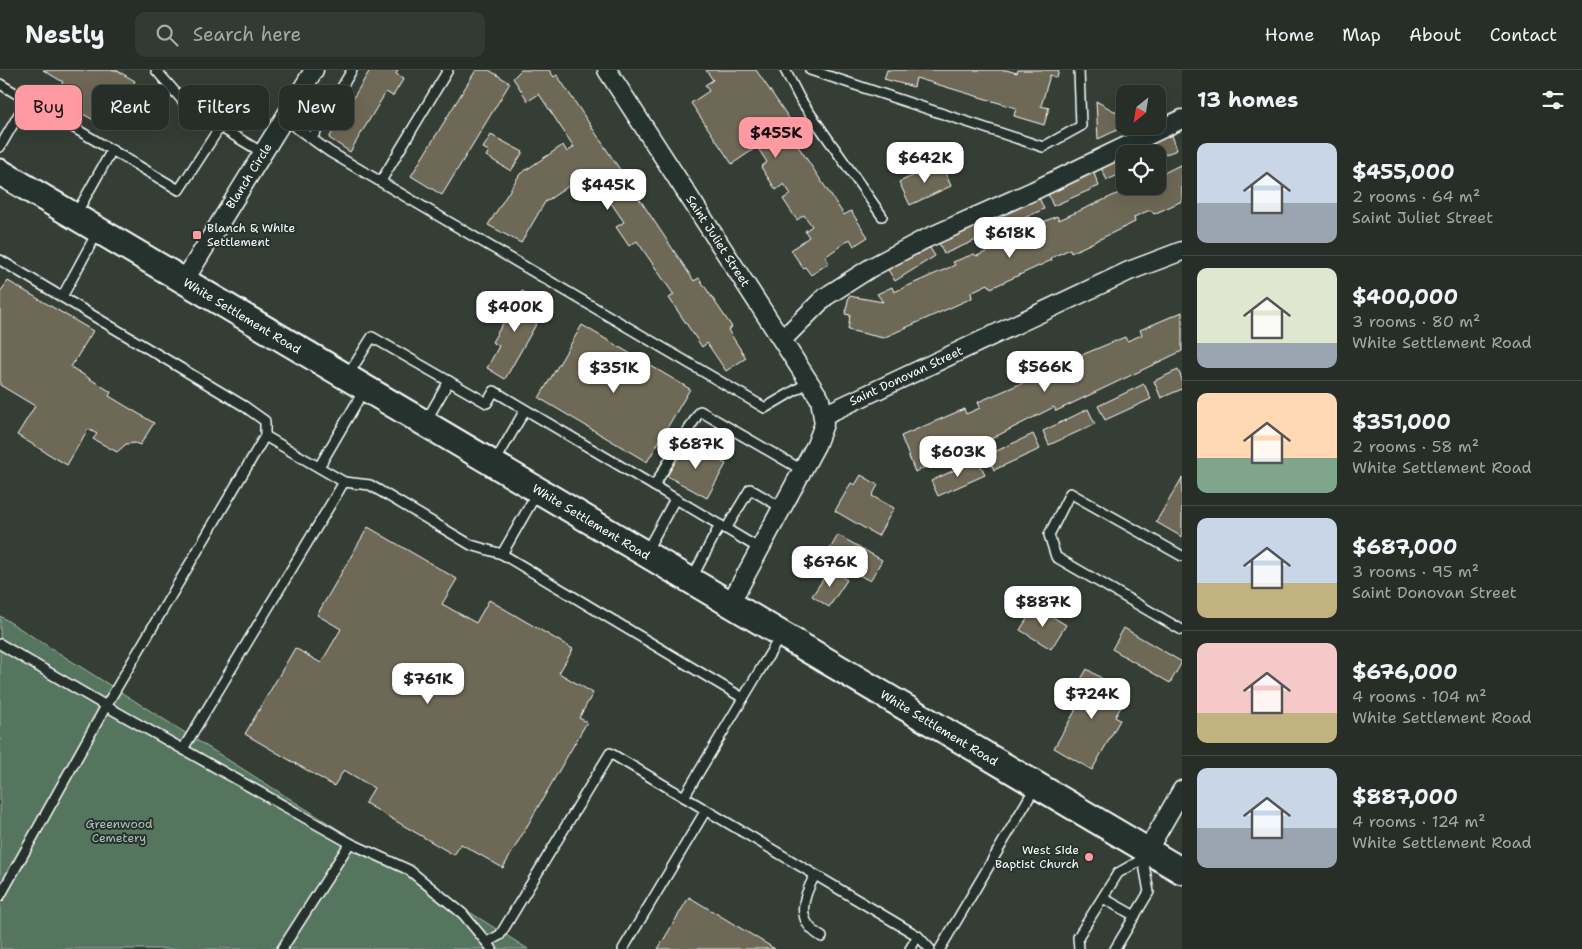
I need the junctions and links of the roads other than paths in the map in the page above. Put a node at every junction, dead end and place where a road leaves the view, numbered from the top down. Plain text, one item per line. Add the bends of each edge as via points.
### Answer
1 (156, 70) edge
2 (314, 70) edge
3 (352, 70) edge
4 (448, 70) edge
5 (607, 70) edge
6 (786, 70) edge
7 (810, 70) edge
8 (1079, 70) edge
9 (0, 84) edge
10 (305, 85) edge
11 (15, 93) edge
12 (179, 97) edge
13 (1182, 119) edge
14 (15, 121) edge
15 (279, 127) edge
16 (78, 130) edge
17 (218, 130) edge
18 (225, 130) edge
19 (300, 130) edge
20 (312, 138) junction
21 (0, 147) edge
22 (112, 150) junction
23 (263, 153) junction
24 (0, 172) edge
25 (381, 181) junction
26 (74, 216) junction
27 (882, 216) dead end
28 (98, 230) junction
29 (1182, 251) edge
30 (0, 260) edge
31 (184, 282) junction
32 (62, 297) junction
33 (782, 340) junction
34 (449, 382) junction
35 (809, 382) junction
36 (356, 383) junction
37 (525, 410) junction
38 (824, 415) junction
39 (425, 424) junction
40 (265, 436) junction
41 (494, 465) junction
42 (319, 467) junction
43 (802, 470) junction
44 (344, 482) junction
45 (654, 486) junction
46 (538, 491) junction
47 (676, 499) junction
48 (782, 508) junction
49 (723, 527) junction
50 (760, 549) junction
51 (502, 554) junction
52 (645, 554) junction
53 (1182, 556) edge
54 (690, 581) junction
55 (730, 604) junction
56 (1182, 630) edge
57 (781, 634) junction
58 (0, 644) edge
59 (743, 698) junction
60 (106, 706) junction
61 (183, 750) junction
62 (1036, 785) junction
63 (1182, 790) edge
64 (684, 797) junction
65 (706, 810) junction
66 (350, 843) junction
67 (1145, 855) junction
68 (1182, 871) edge
69 (815, 875) junction
70 (0, 896) edge
71 (1103, 898) junction
72 (1135, 916) junction
73 (918, 936) junction
74 (822, 937) dead end
75 (490, 946) edge
76 (282, 949) edge
77 (623, 949) edge
78 (910, 949) edge
79 (930, 949) edge
80 (940, 949) edge
81 (1078, 949) edge
82 (1115, 949) edge

1 - 12 lane
2 - 10 street, Blanch Circle
3 - 20 lane
4 - 25 lane
5 - 33 street, Saint Juliet Street
6 - 27 lane via 800,99
7 - 8 lane via 1043,147 1081,126
9 - 11 lane
13 - 33 street via 923,240 881,263 825,297
14 - 21 lane
15 - 23 street, Blanch Circle
16 - 22 lane
17 - 22 lane via 179,190
18 - 23 lane
19 - 20 lane
20 - 25 lane
22 - 26 lane
23 - 31 street, Blanch Circle
24 - 26 main road, White Settlement Road
25 - 35 lane via 765,408
26 - 28 main road, White Settlement Road
28 - 31 main road, White Settlement Road
28 - 32 lane
29 - 38 street, Saint Donovan Street via 1129,271
30 - 32 lane
31 - 36 main road, White Settlement Road
32 - 40 lane via 244,406 265,421
33 - 35 street, Saint Juliet Street
34 - 36 lane via 372,337
34 - 37 lane via 487,403 494,391
34 - 39 lane
35 - 38 street, Saint Juliet Street via 820,399
36 - 39 main road, White Settlement Road
36 - 42 lane
37 - 41 lane
37 - 45 lane
38 - 43 street via 824,424
39 - 41 main road, White Settlement Road
40 - 42 lane
40 - 60 lane
41 - 46 main road, White Settlement Road
42 - 44 lane
43 - 45 lane via 700,411
43 - 48 street
44 - 51 lane via 370,485 471,545
44 - 61 lane
45 - 47 lane
46 - 51 lane
46 - 52 main road, White Settlement Road
47 - 49 lane
47 - 52 lane
48 - 49 lane via 750,489
48 - 50 street
49 - 50 lane
49 - 54 lane
50 - 55 street
51 - 59 lane
52 - 54 main road, White Settlement Road
53 - 56 lane via 1070,493 1049,535 1056,557
54 - 55 main road, White Settlement Road
55 - 57 main road, White Settlement Road
57 - 59 lane
57 - 62 main road, White Settlement Road
58 - 60 lane
59 - 64 lane
60 - 61 lane
60 - 70 lane
61 - 66 lane
62 - 67 main road, White Settlement Road
62 - 80 lane
63 - 67 street
64 - 65 lane
64 - 75 lane via 610,753 500,935
65 - 69 lane
65 - 77 lane
66 - 75 lane via 409,870 463,914
66 - 76 lane
67 - 68 main road, White Settlement Road
67 - 71 lane via 1118,873
67 - 72 lane via 1149,892
69 - 73 lane
69 - 74 lane via 804,895 802,909 806,922
71 - 72 lane
71 - 81 lane via 1078,937
72 - 82 lane
73 - 78 lane
73 - 79 lane

